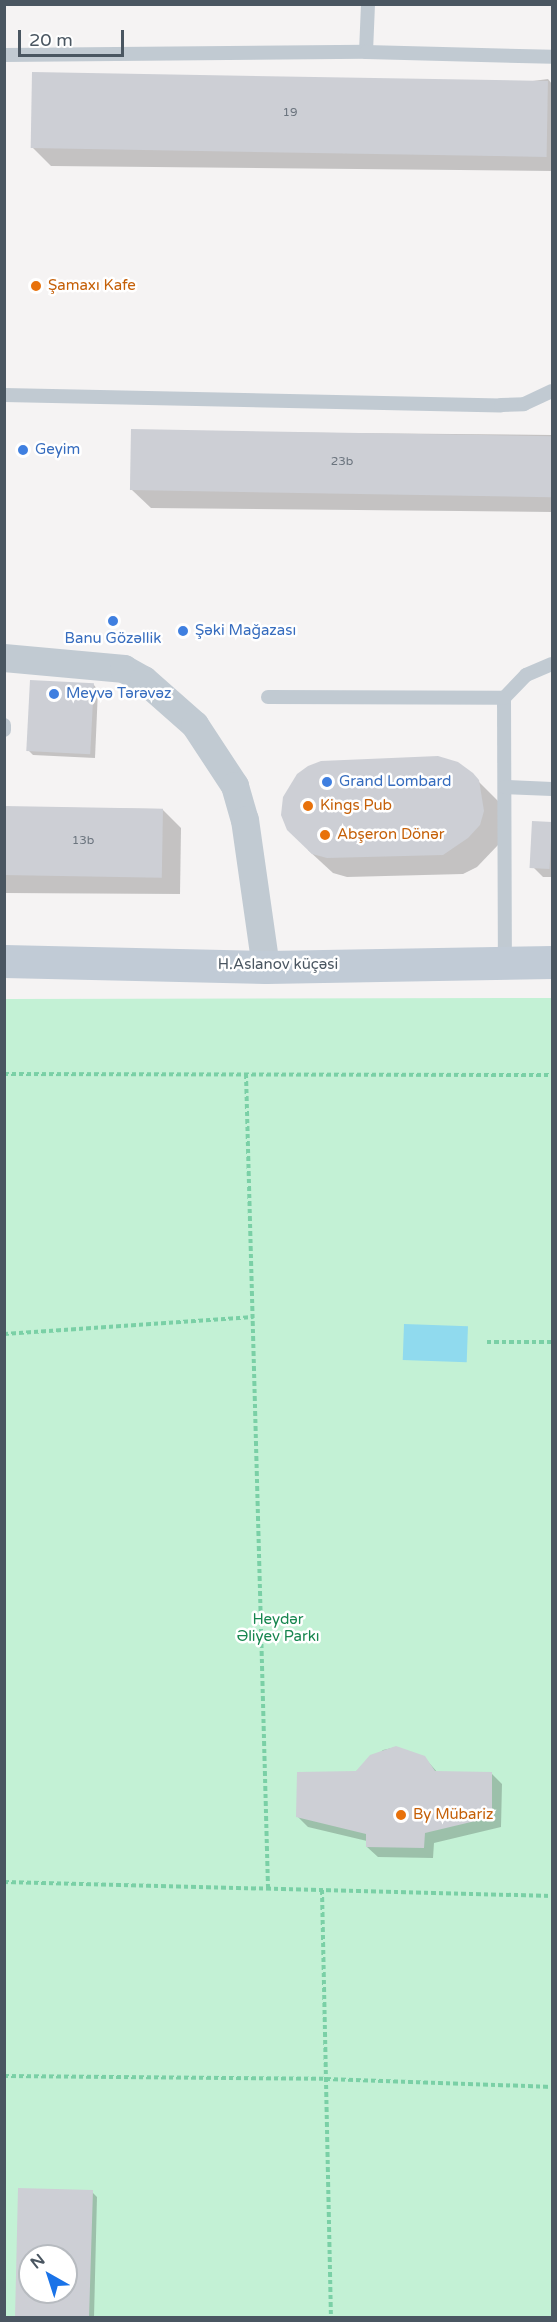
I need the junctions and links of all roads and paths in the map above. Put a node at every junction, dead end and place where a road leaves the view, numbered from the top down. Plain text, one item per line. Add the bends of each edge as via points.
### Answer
1 (368, 4) edge
2 (366, 52) junction
3 (4, 55) edge
4 (552, 57) edge
5 (552, 391) edge
6 (4, 395) edge
7 (4, 658) edge
8 (552, 664) edge
9 (268, 697) dead end
10 (504, 698) junction
11 (4, 724) edge
12 (4, 730) edge
13 (505, 787) junction
14 (552, 789) edge
15 (4, 961) edge
16 (552, 962) edge
17 (505, 963) junction
18 (266, 967) junction
19 (4, 1074) edge
20 (246, 1074) junction
21 (552, 1075) edge
22 (253, 1317) junction
23 (4, 1334) edge
24 (487, 1342) dead end
25 (552, 1342) edge
26 (4, 1882) edge
27 (268, 1889) junction
28 (322, 1890) junction
29 (552, 1896) edge
30 (4, 2076) edge
31 (326, 2079) junction
32 (552, 2087) edge
33 (331, 2318) edge

1 - 2 lane
2 - 3 lane
2 - 4 lane
5 - 6 lane via 524,404 501,405
7 - 18 street via 124,669 144,680 195,725 235,786 245,820
8 - 10 lane via 526,675
9 - 10 lane
10 - 13 lane
11 - 12 lane
13 - 14 lane
13 - 17 lane
15 - 18 street, H.Aslanov küçəsi
16 - 17 street, H.Aslanov küçəsi
17 - 18 street, H.Aslanov küçəsi
19 - 20 path
20 - 21 path
20 - 22 path
22 - 23 path
22 - 27 path
24 - 25 path
26 - 27 path
27 - 28 path
28 - 29 path
28 - 31 path
30 - 31 path
31 - 32 path
31 - 33 path

